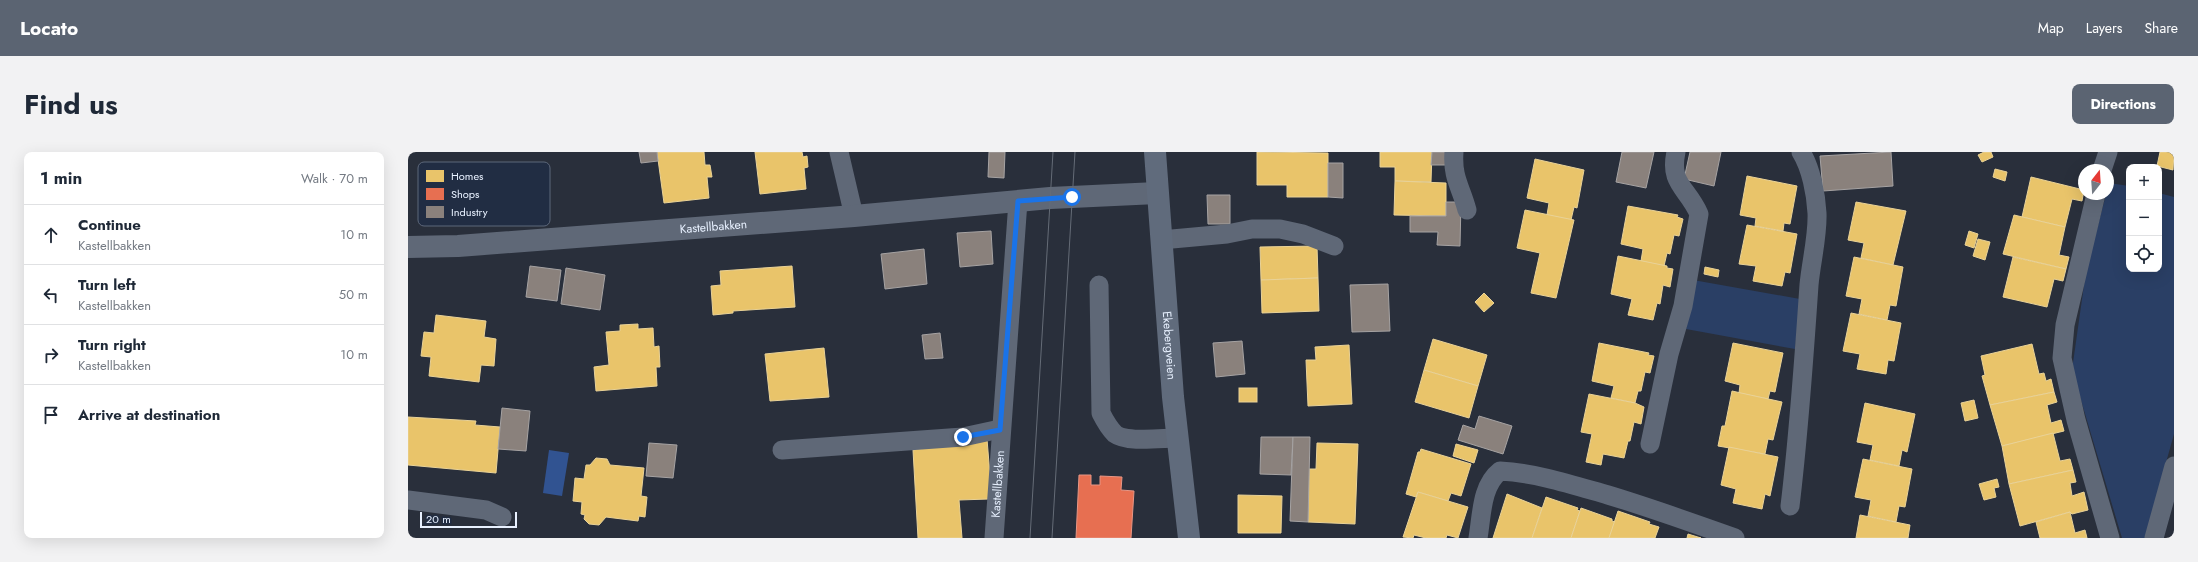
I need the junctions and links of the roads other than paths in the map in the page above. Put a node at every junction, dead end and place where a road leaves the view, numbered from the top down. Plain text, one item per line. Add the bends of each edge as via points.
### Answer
1 (839, 152) edge
2 (1155, 152) edge
3 (1454, 152) edge
4 (1676, 152) edge
5 (1801, 152) edge
6 (1157, 193) junction
7 (2095, 200) edge
8 (1018, 201) junction
9 (1467, 210) dead end
10 (854, 216) junction
11 (1161, 240) junction
12 (1334, 246) dead end
13 (408, 248) edge
14 (1099, 285) dead end
15 (1000, 430) junction
16 (1177, 438) junction
17 (1650, 444) dead end
18 (782, 450) dead end
19 (2174, 466) edge
20 (408, 500) edge
21 (1790, 506) dead end
22 (502, 517) dead end
23 (994, 538) edge
24 (1189, 538) edge
25 (1478, 538) edge
26 (1735, 538) edge
27 (2110, 538) edge
28 (2154, 538) edge

1 - 10 lane
2 - 6 main road, Ekebergveien
3 - 9 lane via 1458,188
4 - 17 lane via 1673,165 1675,177 1694,201 1699,214 1683,306 1669,354
5 - 21 lane via 1813,186 1817,214
6 - 8 street, Kastellbakken
6 - 11 main road, Ekebergveien
7 - 27 lane via 2065,325 2062,358 2076,420
8 - 10 street, Kastellbakken
8 - 15 lane, Kastellbakken
10 - 13 street, Kastellbakken
11 - 12 lane via 1280,228
11 - 16 main road, Ekebergveien
14 - 16 lane via 1101,413 1108,427 1117,435 1142,439
15 - 18 lane via 963,437
15 - 23 lane, Kastellbakken
16 - 24 main road, Ekebergveien
19 - 28 lane
20 - 22 lane via 486,510
25 - 26 lane via 1486,489 1491,478 1500,471 1588,489 1676,516

